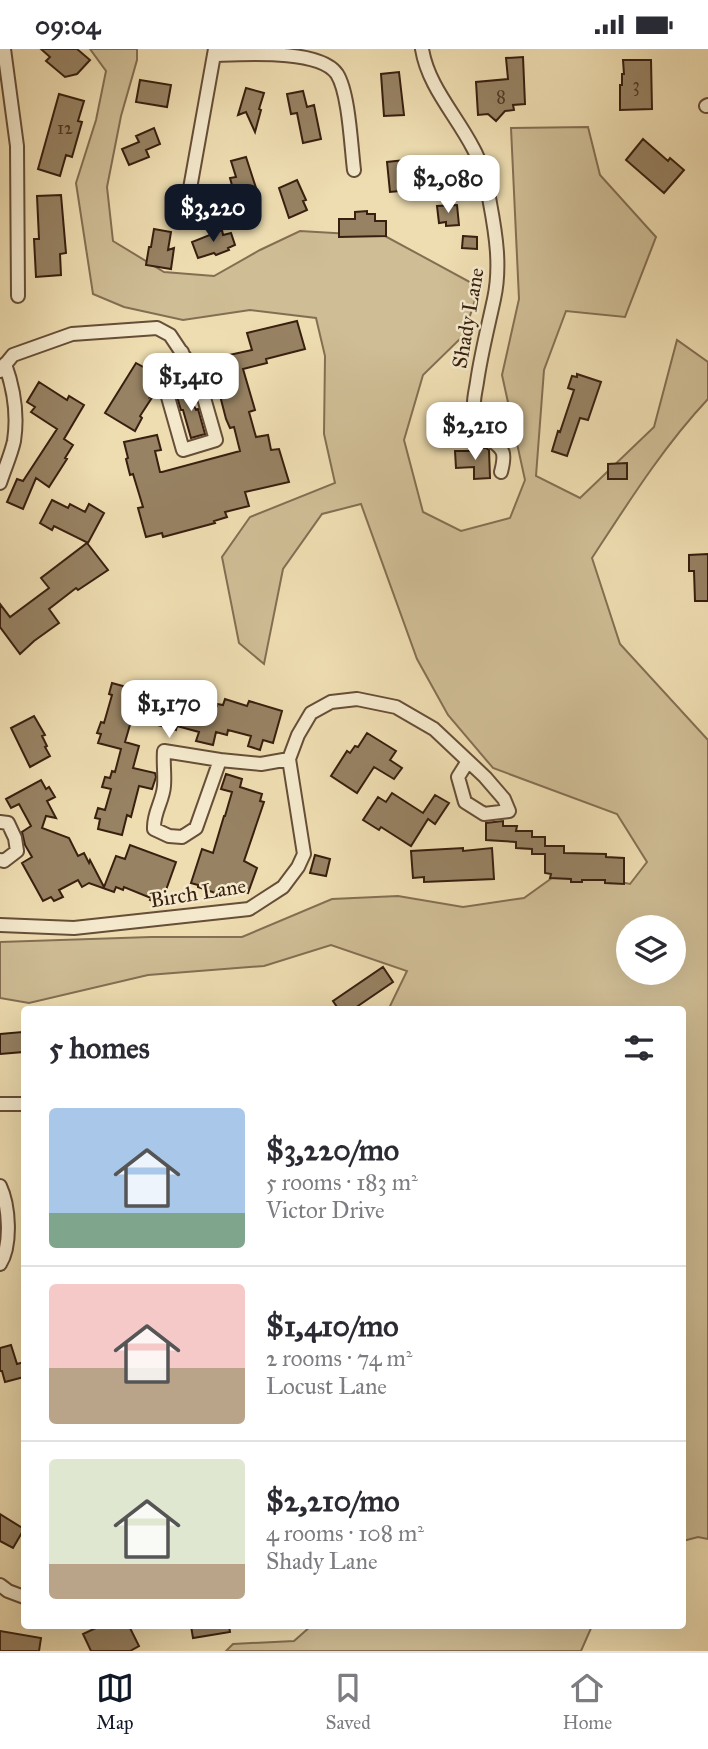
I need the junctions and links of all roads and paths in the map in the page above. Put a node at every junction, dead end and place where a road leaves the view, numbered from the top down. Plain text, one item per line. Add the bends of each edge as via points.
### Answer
1 (4, 49) edge
2 (422, 49) edge
3 (215, 52) edge
4 (354, 170) dead end
5 (190, 194) dead end
6 (18, 296) dead end
7 (182, 352) junction
8 (3, 368) edge
9 (500, 473) dead end
10 (0, 483) edge
11 (289, 759) junction
12 (220, 760) junction
13 (468, 761) junction
14 (0, 822) edge
15 (0, 860) edge
16 (0, 925) edge
17 (0, 1104) edge
18 (21, 1104) edge
19 (0, 1186) edge
20 (0, 1263) edge
21 (0, 1585) edge
22 (21, 1596) edge

1 - 6 street via 17,146
2 - 9 street, Shady Lane via 446,105 474,149 491,206 497,274 474,401 484,433 502,451
3 - 4 street via 304,54 331,65 343,90
3 - 5 street
7 - 7 street via 198,377 216,440 183,450 168,397
7 - 8 street via 170,335 157,328 72,334 13,355
8 - 10 street via 12,384 15,418
11 - 12 street via 261,764
11 - 13 street via 311,713 331,702 357,699 396,708 434,729
11 - 16 street, Birch Lane via 304,854 283,887 249,909 74,928
12 - 12 street via 164,751 164,788 154,829 182,837 196,828
13 - 13 street via 504,799 509,811 484,814 465,802 458,777
14 - 15 street via 8,823 17,851
17 - 18 street
19 - 20 street via 9,1228
21 - 22 street

